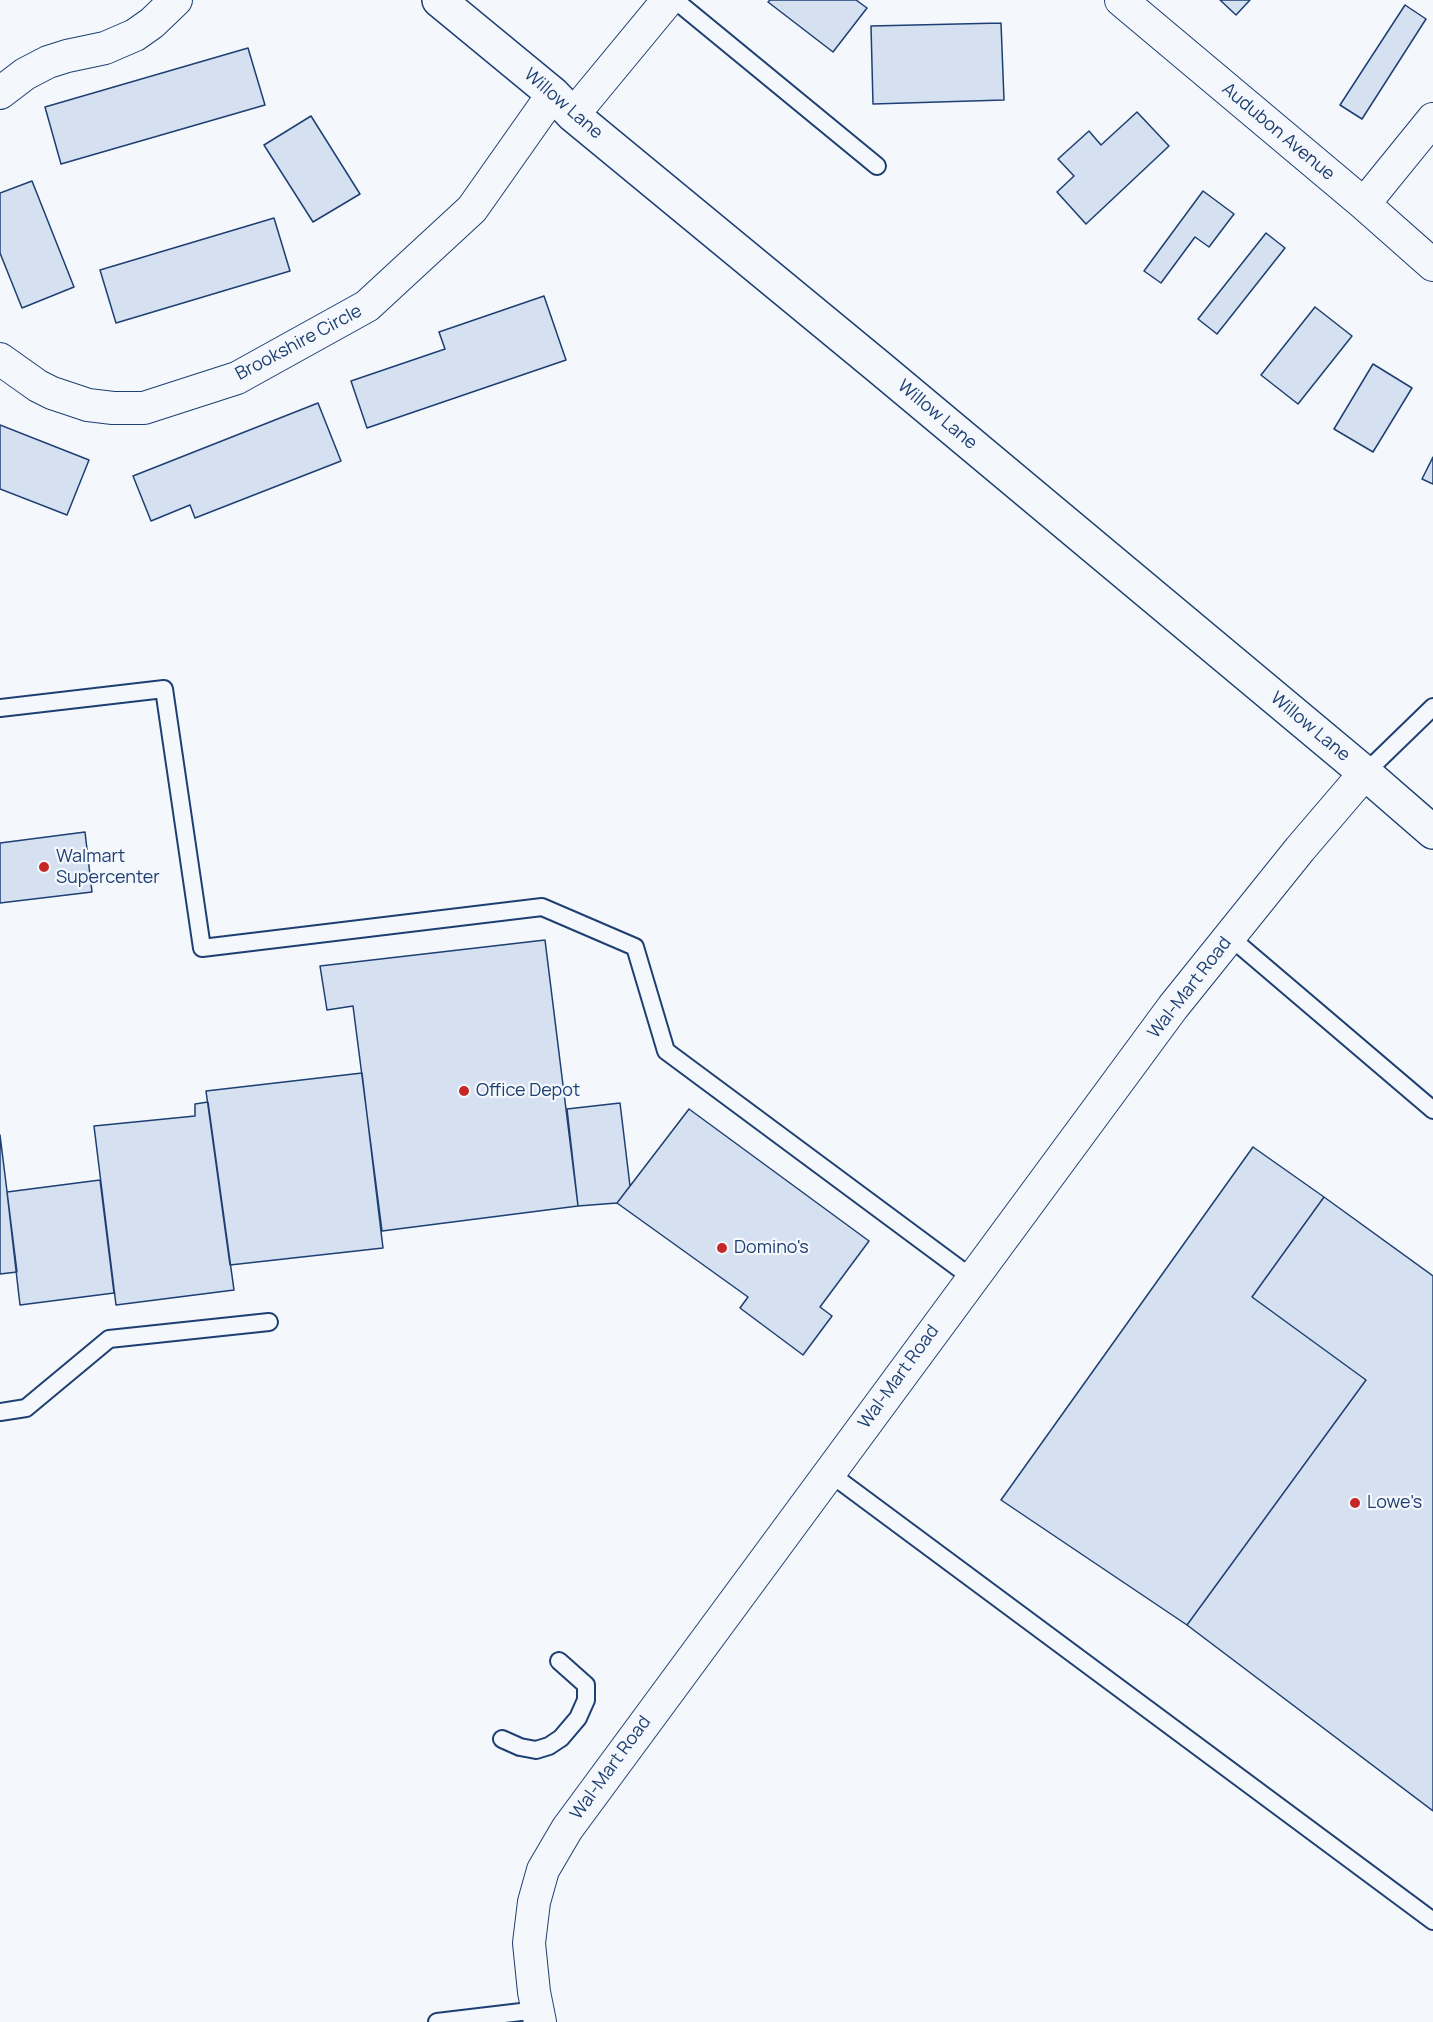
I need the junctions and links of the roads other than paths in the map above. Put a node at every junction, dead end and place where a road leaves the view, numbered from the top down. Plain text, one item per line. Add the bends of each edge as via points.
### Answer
1 (176, 0) edge
2 (439, 0) edge
3 (668, 0) edge
4 (675, 0) edge
5 (1121, 0) edge
6 (0, 93) edge
7 (563, 105) junction
8 (1433, 119) edge
9 (877, 166) dead end
10 (1364, 204) junction
11 (1433, 265) edge
12 (0, 359) edge
13 (1433, 707) edge
14 (0, 708) edge
15 (1365, 773) junction
16 (1433, 832) edge
17 (1230, 937) junction
18 (1433, 1110) edge
19 (972, 1278) junction
20 (269, 1322) dead end
21 (0, 1412) edge
22 (828, 1472) junction
23 (559, 1661) dead end
24 (502, 1738) dead end
25 (1433, 1921) edge
26 (539, 2016) edge
27 (438, 2022) edge

1 - 6 street via 135,35 105,48 48,62
2 - 7 street, Willow Lane
3 - 7 street, Brookshire Circle
4 - 9 lane
5 - 10 street, Audubon Avenue
7 - 12 street, Brookshire Circle via 472,209 368,306 237,378 144,408 113,408 88,405 52,393
7 - 15 street, Willow Lane
8 - 10 street
10 - 11 street, Audubon Avenue
13 - 15 lane
14 - 19 lane via 164,689 202,948 542,907 634,947 666,1051
15 - 16 street, Willow Lane
15 - 17 street, Wal-Mart Road
17 - 18 lane
17 - 19 street, Wal-Mart Road via 1173,1007
19 - 22 street, Wal-Mart Road
20 - 21 lane via 109,1339 26,1408
22 - 25 lane
22 - 26 street, Wal-Mart Road via 567,1829 543,1870 529,1943
23 - 24 lane via 586,1685 586,1700 578,1718 561,1738 536,1750
26 - 27 lane

